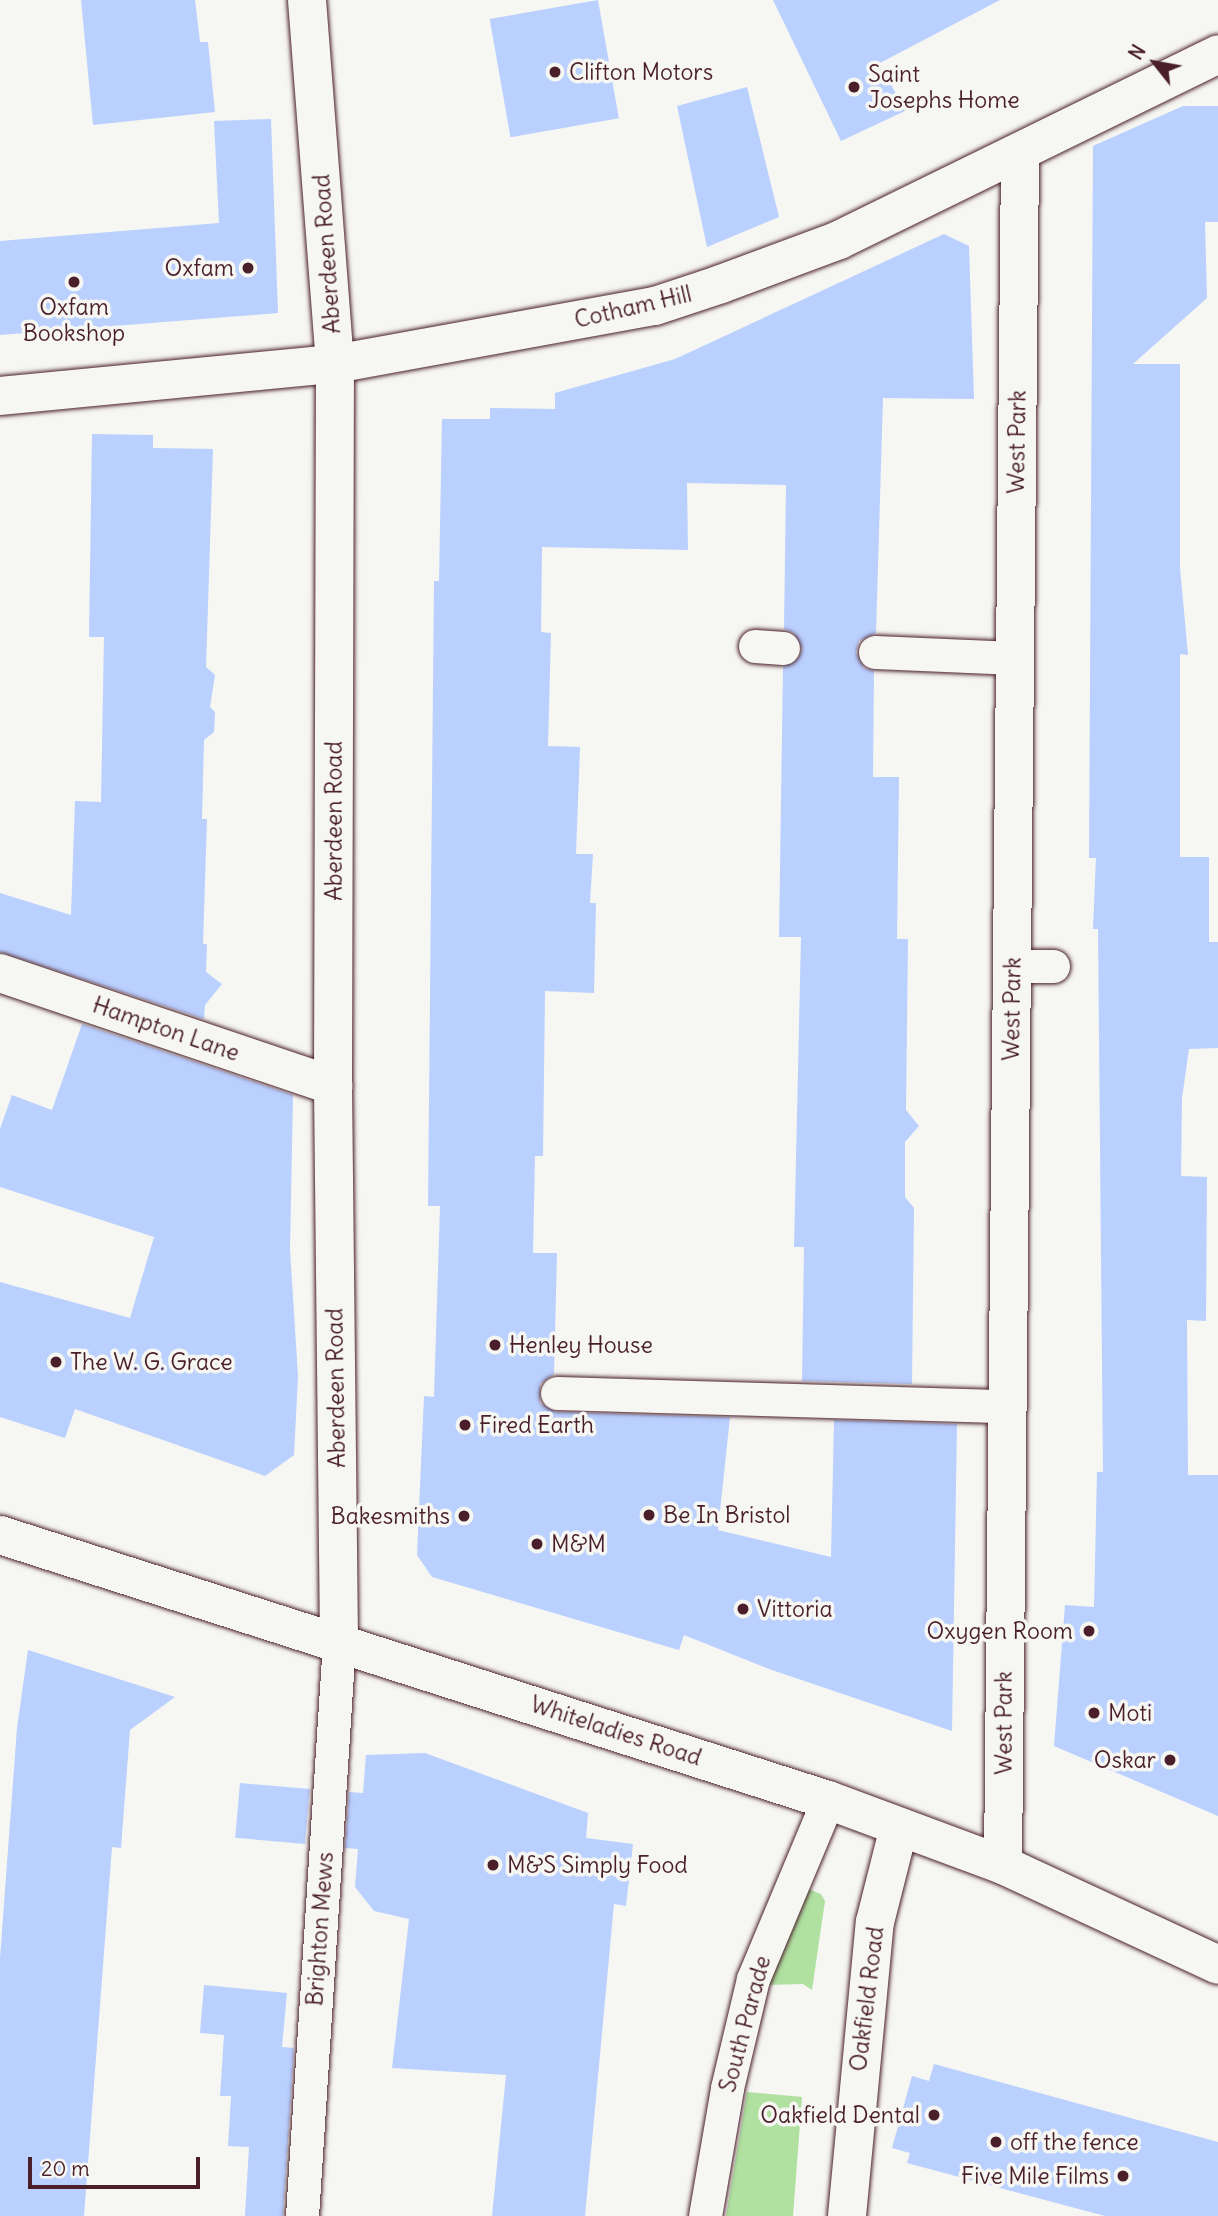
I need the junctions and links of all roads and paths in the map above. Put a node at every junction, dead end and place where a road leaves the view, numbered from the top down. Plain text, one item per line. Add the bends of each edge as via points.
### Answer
1 (307, 0) edge
2 (1218, 54) edge
3 (1020, 154) junction
4 (335, 364) junction
5 (0, 396) edge
6 (875, 652) dead end
7 (1015, 658) junction
8 (1012, 965) junction
9 (1053, 966) dead end
10 (0, 973) edge
11 (333, 1086) junction
12 (557, 1393) dead end
13 (1007, 1406) junction
14 (0, 1535) edge
15 (339, 1642) junction
16 (828, 1800) junction
17 (899, 1827) junction
18 (1003, 1865) junction
19 (1218, 1965) edge
20 (302, 2216) edge
21 (705, 2216) edge
22 (847, 2216) edge

1 - 4 street, Aberdeen Road
2 - 3 street, Cotham Hill
3 - 4 street, Cotham Hill via 839,240 655,306
3 - 7 street, West Park
4 - 5 street, Cotham Hill
4 - 11 street, Aberdeen Road
6 - 7 lane
7 - 8 street, West Park
8 - 9 lane
8 - 13 street, West Park
10 - 11 street, Hampton Lane
11 - 15 street, Aberdeen Road
12 - 13 lane
13 - 18 street, West Park
14 - 15 street, Whiteladies Road
15 - 16 street, Whiteladies Road
15 - 20 lane, Brighton Mews
16 - 17 street, Whiteladies Road
16 - 21 lane, South Parade via 752,1979 749,2036
17 - 18 street, Whiteladies Road
17 - 22 street, Oakfield Road via 875,1922
18 - 19 street, Whiteladies Road

